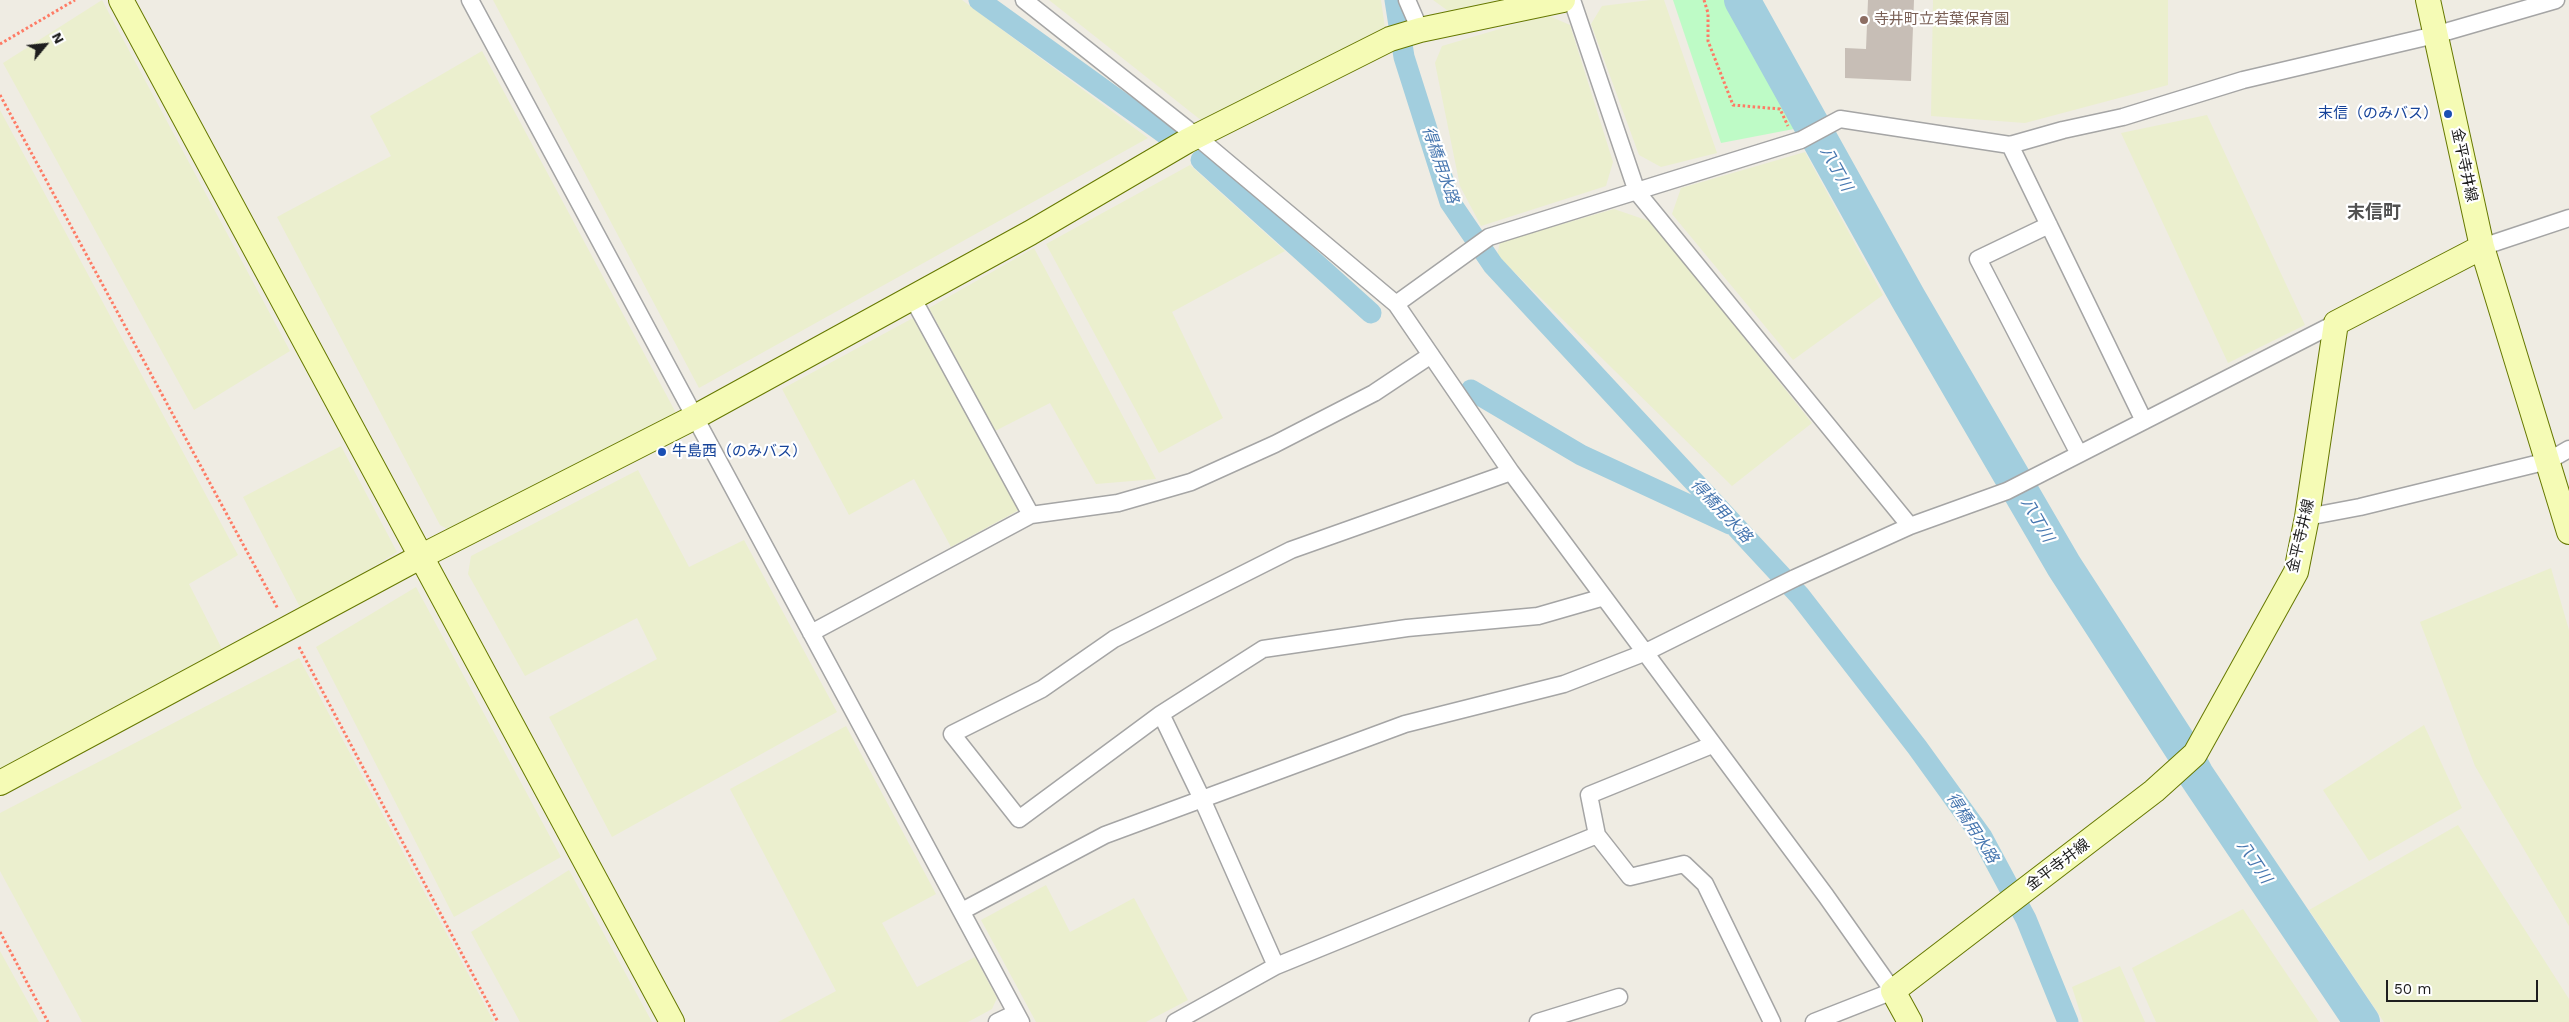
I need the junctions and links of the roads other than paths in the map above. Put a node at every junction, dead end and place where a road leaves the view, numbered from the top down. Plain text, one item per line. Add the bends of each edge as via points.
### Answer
1 (122, 0) edge
2 (470, 0) edge
3 (1024, 0) edge
4 (1407, 0) edge
5 (1563, 0) edge
6 (1572, 0) edge
7 (2428, 0) edge
8 (2556, 0) edge
9 (1407, 34) junction
10 (2435, 35) junction
11 (1183, 143) junction
12 (2010, 145) junction
13 (1637, 192) junction
14 (2569, 218) edge
15 (2049, 225) junction
16 (2482, 247) junction
17 (912, 297) junction
18 (1396, 304) junction
19 (2336, 323) junction
20 (1432, 355) junction
21 (695, 417) junction
22 (2144, 421) junction
23 (2569, 449) edge
24 (2079, 454) junction
25 (2548, 461) junction
26 (1511, 472) junction
27 (1031, 515) junction
28 (2308, 516) junction
29 (1910, 526) junction
30 (2569, 532) edge
31 (420, 557) junction
32 (1604, 597) junction
33 (811, 634) junction
34 (1644, 653) junction
35 (1161, 714) junction
36 (1712, 745) junction
37 (0, 783) edge
38 (1202, 799) junction
39 (1597, 835) junction
40 (962, 911) junction
41 (1276, 966) junction
42 (1893, 991) junction
43 (1619, 997) dead end
44 (1018, 1017) edge
45 (672, 1022) edge
46 (996, 1022) edge
47 (1175, 1022) edge
48 (1538, 1022) edge
49 (1772, 1022) edge
50 (1814, 1022) edge
51 (1910, 1022) edge

1 - 31 street
2 - 21 street
3 - 11 street
4 - 9 street
5 - 9 street
6 - 13 street
7 - 10 street, 金平寺井線
8 - 10 street
9 - 11 street
10 - 12 street via 2243,80 2123,117
10 - 16 street, 金平寺井線
11 - 17 street via 1030,233
11 - 18 street
12 - 13 street via 1840,119 1798,140
12 - 15 street
13 - 18 street via 1489,238
13 - 29 street
14 - 16 street
15 - 22 street
15 - 24 street via 1978,260
16 - 19 street
16 - 25 street, 金平寺井線
17 - 21 street
17 - 27 street
18 - 20 street
19 - 22 street
19 - 28 street, 金平寺井線
20 - 26 street
20 - 27 street via 1374,393 1192,482 1118,503
21 - 31 street
21 - 33 street
22 - 24 street
23 - 25 street
24 - 29 street via 2007,491
25 - 28 street via 2360,507
25 - 30 street, 金平寺井線
26 - 32 street
26 - 35 street via 1291,550 1114,639 1042,689 952,734 1019,819
27 - 33 street
28 - 42 street, 金平寺井線 via 2296,572 2194,754 2154,791
29 - 34 street via 1773,588
31 - 37 street
31 - 45 street
32 - 34 street
32 - 35 street via 1538,616 1407,628 1263,649
33 - 40 street
34 - 36 street
34 - 38 street via 1564,684 1405,724
35 - 38 street
36 - 39 street via 1590,795
36 - 42 street
38 - 40 street via 1105,835
38 - 41 street
39 - 41 street
39 - 49 street via 1630,877 1684,864 1705,884
40 - 44 street
41 - 47 street
42 - 50 street
42 - 51 street
43 - 48 street
44 - 46 street

